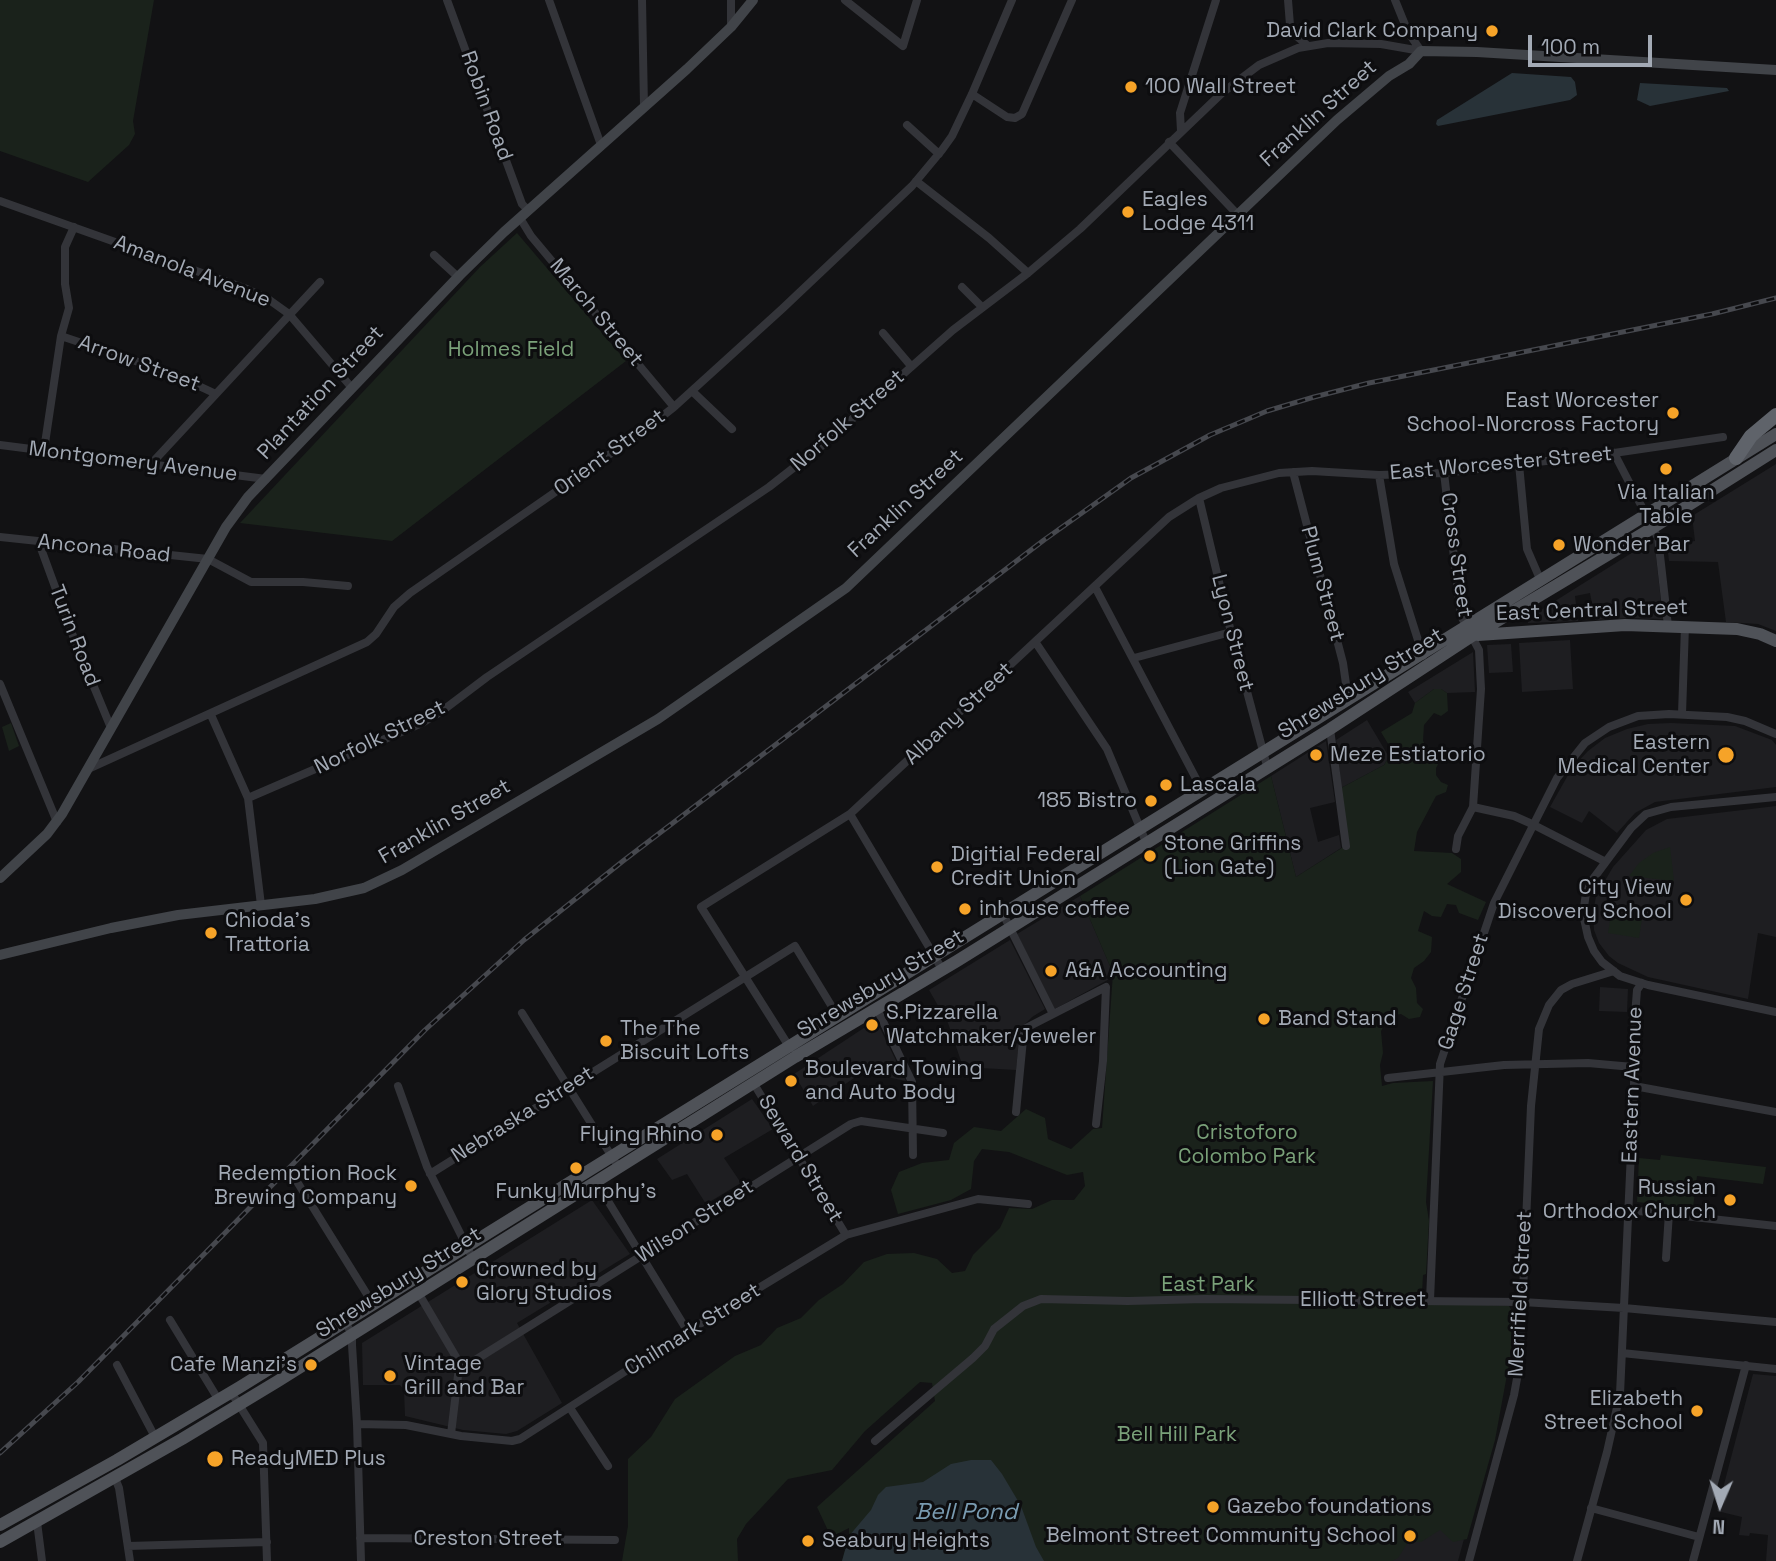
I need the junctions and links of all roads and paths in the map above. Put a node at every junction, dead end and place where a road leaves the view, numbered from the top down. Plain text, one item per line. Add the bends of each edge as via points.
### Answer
1 (447, 0) edge
2 (549, 0) edge
3 (642, 0) edge
4 (731, 0) edge
5 (753, 0) edge
6 (845, 0) edge
7 (917, 0) edge
8 (1012, 0) edge
9 (1072, 0) edge
10 (1216, 0) edge
11 (1288, 0) edge
12 (1395, 0) edge
13 (731, 27) junction
14 (1307, 45) junction
15 (1421, 51) junction
16 (1776, 70) edge
17 (972, 94) junction
18 (645, 106) junction
19 (907, 125) dead end
20 (1181, 131) junction
21 (1169, 142) junction
22 (601, 145) junction
23 (939, 154) junction
24 (916, 181) junction
25 (0, 201) edge
26 (524, 214) junction
27 (1238, 215) junction
28 (74, 227) junction
29 (434, 256) dead end
30 (1028, 273) junction
31 (458, 276) junction
32 (320, 282) dead end
33 (962, 287) dead end
34 (982, 307) junction
35 (290, 315) junction
36 (883, 333) dead end
37 (61, 336) junction
38 (911, 366) junction
39 (352, 388) junction
40 (692, 391) junction
41 (216, 394) junction
42 (674, 407) junction
43 (1776, 415) edge
44 (732, 429) dead end
45 (1776, 434) edge
46 (1723, 437) dead end
47 (0, 444) edge
48 (44, 450) junction
49 (1776, 450) edge
50 (1614, 453) junction
51 (1737, 458) junction
52 (151, 464) junction
53 (1519, 464) junction
54 (1293, 472) junction
55 (1444, 473) junction
56 (1379, 475) junction
57 (265, 479) junction
58 (1199, 498) junction
59 (1647, 513) junction
60 (1654, 527) junction
61 (0, 537) edge
62 (39, 542) junction
63 (208, 559) junction
64 (1540, 579) junction
65 (348, 586) dead end
66 (1095, 587) junction
67 (1518, 610) junction
68 (1668, 626) junction
69 (1685, 626) junction
70 (1468, 631) junction
71 (1522, 631) junction
72 (1231, 632) junction
73 (1450, 635) joint
74 (1776, 641) edge
75 (1036, 643) junction
76 (1421, 653) junction
77 (1133, 658) junction
78 (1428, 665) junction
79 (0, 684) edge
80 (1348, 698) junction
81 (211, 715) junction
82 (1682, 715) junction
83 (111, 728) junction
84 (1330, 729) junction
85 (1776, 734) edge
86 (1262, 752) junction
87 (1267, 766) junction
88 (88, 769) junction
89 (1202, 790) junction
90 (1776, 797) edge
91 (248, 798) junction
92 (1473, 807) junction
93 (850, 814) junction
94 (57, 822) junction
95 (1532, 824) junction
96 (1141, 828) junction
97 (1146, 842) junction
98 (1346, 846) dead end
99 (1456, 849) dead end
100 (1604, 861) junction
101 (0, 878) edge
102 (261, 905) junction
103 (1003, 914) junction
104 (1011, 927) junction
105 (0, 955) edge
106 (935, 957) junction
107 (942, 969) junction
108 (1614, 971) junction
109 (745, 977) junction
110 (1642, 983) junction
111 (877, 1009) junction
112 (1776, 1012) edge
113 (522, 1013) dead end
114 (1053, 1014) junction
115 (837, 1015) junction
116 (788, 1046) junction
117 (795, 1057) junction
118 (1534, 1064) junction
119 (1633, 1068) junction
120 (1438, 1073) junction
121 (1388, 1078) dead end
122 (754, 1084) junction
123 (398, 1086) dead end
124 (1634, 1086) junction
125 (568, 1087) junction
126 (1016, 1112) dead end
127 (1776, 1112) edge
128 (1096, 1124) dead end
129 (911, 1128) junction
130 (943, 1133) dead end
131 (913, 1155) dead end
132 (611, 1156) junction
133 (798, 1156) junction
134 (619, 1168) junction
135 (430, 1174) junction
136 (296, 1180) dead end
137 (597, 1183) junction
138 (1028, 1204) dead end
139 (1629, 1209) junction
140 (1670, 1213) junction
141 (1776, 1226) edge
142 (846, 1235) junction
143 (467, 1246) junction
144 (641, 1256) junction
145 (1665, 1258) dead end
146 (473, 1259) junction
147 (419, 1294) junction
148 (1430, 1300) junction
149 (1522, 1302) junction
150 (373, 1304) junction
151 (1624, 1308) junction
152 (170, 1320) dead end
153 (345, 1322) junction
154 (1776, 1322) edge
155 (688, 1332) junction
156 (352, 1334) junction
157 (1622, 1353) junction
158 (117, 1365) dead end
159 (1746, 1365) junction
160 (459, 1367) junction
161 (1776, 1369) edge
162 (231, 1392) junction
163 (218, 1399) junction
164 (239, 1405) junction
165 (570, 1408) junction
166 (358, 1424) junction
167 (451, 1434) junction
168 (155, 1437) junction
169 (875, 1441) dead end
170 (608, 1466) dead end
171 (115, 1478) junction
172 (1591, 1508) junction
173 (37, 1522) junction
174 (0, 1525) edge
175 (1699, 1537) junction
176 (360, 1538) junction
177 (615, 1539) dead end
178 (0, 1542) edge
179 (267, 1542) junction
180 (128, 1546) junction
181 (42, 1561) edge
182 (130, 1561) edge
183 (267, 1561) edge
184 (361, 1561) edge
185 (1469, 1561) edge
186 (1577, 1561) edge
187 (1693, 1561) edge

1 - 26 street, Robin Road
2 - 22 street
3 - 18 street
4 - 13 street
5 - 13 main road, Plantation Street
6 - 7 street via 903,46
8 - 17 street, Orient Street
9 - 17 street via 1020,116 1007,117
10 - 20 street via 1180,113
11 - 14 street via 1290,25
12 - 15 street
13 - 18 main road, Plantation Street
14 - 15 street, Norfolk Street via 1350,43
14 - 20 street, Norfolk Street via 1259,65
15 - 16 main road
15 - 27 main road, Franklin Street via 1347,111
17 - 23 street, Orient Street
18 - 22 main road, Plantation Street
19 - 23 street
20 - 21 street, Norfolk Street
21 - 27 street
21 - 30 street, Norfolk Street
22 - 26 main road, Plantation Street
23 - 24 street, Orient Street
24 - 30 street
24 - 40 street, Orient Street
25 - 28 street, Amanola Avenue
26 - 31 main road, Plantation Street
26 - 42 street, March Street via 531,236
27 - 102 main road, Franklin Street via 821,607 658,719 402,870 347,893
28 - 35 street, Amanola Avenue via 257,293
28 - 37 street via 65,247 69,308
29 - 31 street
30 - 34 street, Norfolk Street
31 - 39 main road, Plantation Street
32 - 35 street
33 - 34 street
34 - 38 street, Norfolk Street
35 - 39 street, Amanola Avenue
35 - 41 street
36 - 38 street
37 - 41 street, Arrow Street via 171,373
37 - 48 street
38 - 91 street, Norfolk Street via 769,487 442,711
39 - 57 main road, Plantation Street
40 - 42 street, Orient Street
40 - 44 street
41 - 52 street
42 - 81 street, Orient Street via 410,593 367,642
43 - 51 highway via 1751,436
45 - 51 main road, Shrewsbury Street
46 - 50 street, East Worcester Street
47 - 48 street, Montgomery Avenue
48 - 52 street, Montgomery Avenue
49 - 60 main road, Shrewsbury Street
50 - 53 street, East Worcester Street
50 - 59 street
51 - 59 main road, Shrewsbury Street
52 - 57 street, Montgomery Avenue
53 - 55 street, East Worcester Street
53 - 64 street via 1527,549
54 - 56 street, East Worcester Street
54 - 58 street, East Worcester Street via 1232,484
54 - 80 street, Plum Street
55 - 56 street, East Worcester Street
55 - 70 street, Cross Street via 1460,609
56 - 76 street via 1394,564
57 - 63 main road, Plantation Street via 234,514
58 - 66 street, Albany Street via 1169,517
58 - 72 street, Lyon Street
59 - 60 street
59 - 64 main road, Shrewsbury Street
60 - 67 main road, Shrewsbury Street
60 - 68 street
61 - 62 street, Ancona Road
62 - 63 street, Ancona Road
62 - 83 street, Turin Road
63 - 65 street via 251,582
63 - 83 main road, Plantation Street
64 - 70 main road, Shrewsbury Street
66 - 75 street, Albany Street
66 - 77 street
67 - 70 main road, Shrewsbury Street
67 - 71 main road
68 - 69 main road, East Central Street
68 - 71 main road, East Central Street
69 - 74 main road, East Central Street via 1745,630
69 - 82 street
70 - 71 main road, East Central Street
70 - 73 main road, East Central Street
70 - 78 main road, Shrewsbury Street
70 - 92 street, Cross Street via 1479,650 1481,690
72 - 77 street
72 - 86 street, Lyon Street
73 - 76 main road, Shrewsbury Street
75 - 93 street, Albany Street
75 - 96 street via 1107,750
76 - 78 street
76 - 80 main road, Shrewsbury Street
77 - 89 street
78 - 84 main road, Shrewsbury Street
79 - 94 street
80 - 86 main road, Shrewsbury Street
81 - 88 street, Orient Street
81 - 91 street
82 - 85 street, Gage Street via 1736,718
82 - 95 street, Gage Street via 1633,718 1589,740 1560,772
83 - 88 main road, Plantation Street
84 - 87 main road, Shrewsbury Street
84 - 98 street
86 - 87 street, Lyon Street
86 - 89 main road, Shrewsbury Street
87 - 97 main road, Shrewsbury Street
88 - 94 main road, Plantation Street
89 - 96 main road, Shrewsbury Street
90 - 100 street via 1650,812
91 - 102 street
92 - 95 street
92 - 99 street
93 - 106 street
93 - 109 street, Albany Street via 701,907
94 - 101 main road, Plantation Street
95 - 100 street
95 - 120 street, Gage Street via 1494,903
96 - 97 street
96 - 103 main road, Shrewsbury Street
97 - 104 main road, Shrewsbury Street
100 - 108 street via 1589,886 1583,914 1594,951
102 - 105 main road, Franklin Street via 125,925
103 - 104 street
103 - 106 main road, Shrewsbury Street
104 - 107 main road, Shrewsbury Street
104 - 114 street
106 - 107 street
106 - 115 main road, Shrewsbury Street
107 - 111 main road, Shrewsbury Street
108 - 110 street
108 - 118 street, Merrifield Street via 1573,984 1552,999 1539,1029
109 - 115 street, Nebraska Street via 795,946
109 - 116 street
109 - 125 street, Nebraska Street
110 - 112 street
110 - 119 street, Eastern Avenue via 1637,990
111 - 117 main road, Shrewsbury Street
111 - 129 street via 912,1082
113 - 125 street
114 - 126 street via 1024,1029
114 - 128 street via 1106,987
115 - 116 main road, Shrewsbury Street
116 - 117 street
116 - 132 main road, Shrewsbury Street
117 - 122 main road, Shrewsbury Street
118 - 119 street
118 - 120 street
118 - 149 street, Merrifield Street
119 - 124 street, Eastern Avenue
120 - 121 street
120 - 148 street, Gage Street
122 - 133 street, Seward Street
122 - 134 main road, Shrewsbury Street
123 - 135 street
124 - 127 street
124 - 139 street, Eastern Avenue
125 - 132 street
125 - 135 street, Nebraska Street
129 - 130 street, Wilson Street
129 - 131 street
129 - 133 street, Wilson Street via 861,1121
132 - 134 street
132 - 143 main road, Shrewsbury Street
133 - 142 street, Seward Street
133 - 144 street, Wilson Street
134 - 137 main road, Shrewsbury Street
135 - 143 street
136 - 150 street
137 - 144 street
137 - 146 main road, Shrewsbury Street
138 - 142 street, Chilmark Street via 978,1199
139 - 140 street
139 - 151 street, Eastern Avenue
140 - 141 street
140 - 145 street
142 - 155 street, Chilmark Street
143 - 146 street
143 - 150 main road, Shrewsbury Street
144 - 155 street
144 - 160 street, Wilson Street
146 - 147 main road, Shrewsbury Street
147 - 156 main road, Shrewsbury Street
147 - 160 street
148 - 149 street, Elliott Street
148 - 169 street, Elliott Street via 1041,1298 994,1329 973,1358
149 - 151 street, Elliott Street
149 - 185 street, Merrifield Street via 1517,1380
150 - 153 main road, Shrewsbury Street
151 - 154 street, Elliott Street
151 - 157 street, Eastern Avenue
152 - 163 street
153 - 156 street
153 - 162 main road, Shrewsbury Street
155 - 165 street, Chilmark Street
156 - 164 main road, Shrewsbury Street
156 - 166 street
157 - 159 street
157 - 172 street, Eastern Avenue via 1619,1394
158 - 168 street
159 - 161 street
159 - 175 street
160 - 167 street
162 - 163 main road, Shrewsbury Street
162 - 164 street
163 - 168 main road, Shrewsbury Street
164 - 171 main road, Shrewsbury Street
164 - 179 street via 263,1443
165 - 167 street, Chilmark Street via 512,1441
165 - 170 street
166 - 167 street, Chilmark Street via 406,1425
166 - 176 street
168 - 174 main road, Shrewsbury Street
171 - 173 main road, Shrewsbury Street
171 - 180 street
172 - 175 street
172 - 186 street, Eastern Avenue
173 - 178 main road, Shrewsbury Street
173 - 181 street
175 - 187 street
176 - 177 street, Creston Street
176 - 184 street
179 - 180 street
179 - 183 street
180 - 182 street

